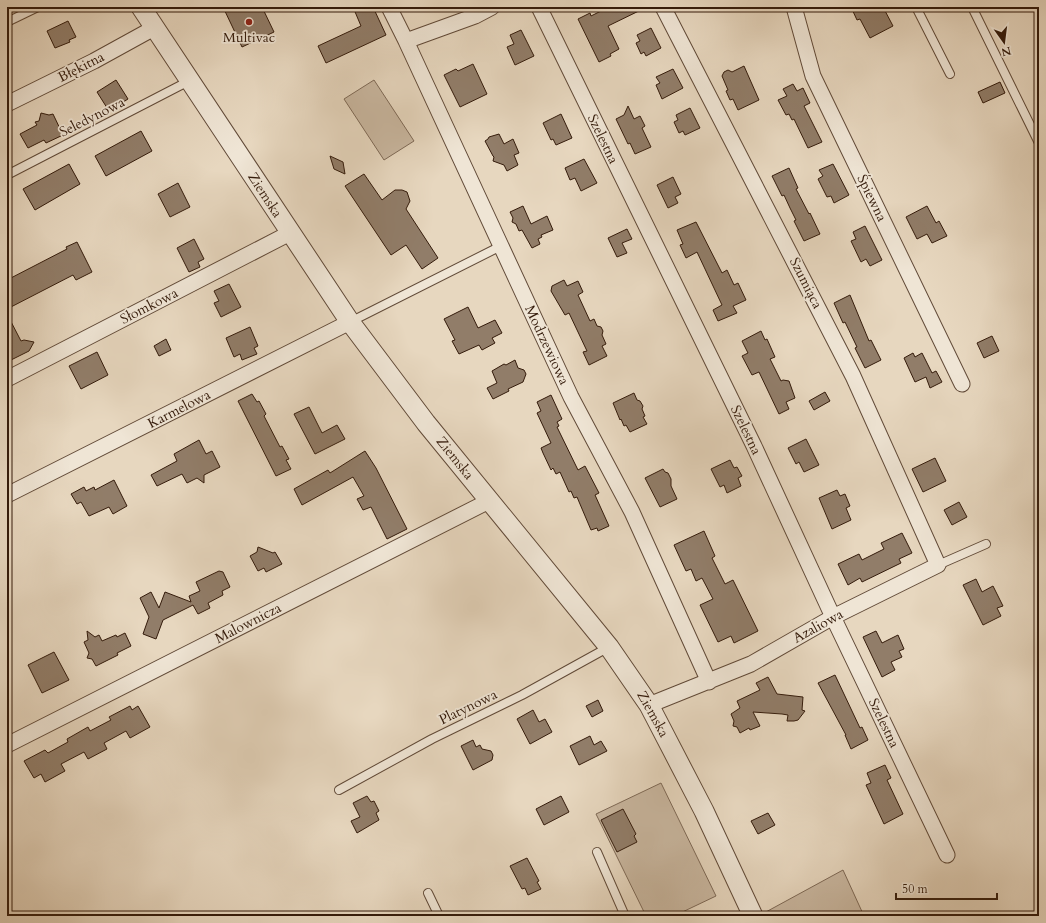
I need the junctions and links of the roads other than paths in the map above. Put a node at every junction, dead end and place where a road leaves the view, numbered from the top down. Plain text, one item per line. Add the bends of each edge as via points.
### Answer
1 (38, 7) edge
2 (141, 7) edge
3 (389, 7) edge
4 (492, 7) edge
5 (539, 7) edge
6 (663, 7) edge
7 (794, 7) edge
8 (916, 7) edge
9 (972, 7) edge
10 (7, 22) edge
11 (154, 28) junction
12 (406, 41) junction
13 (950, 74) dead end
14 (189, 80) junction
15 (7, 104) edge
16 (1039, 143) edge
17 (7, 175) edge
18 (290, 234) junction
19 (501, 246) junction
20 (350, 322) junction
21 (7, 379) edge
22 (962, 384) dead end
23 (7, 496) edge
24 (489, 501) junction
25 (986, 544) dead end
26 (938, 565) junction
27 (833, 617) junction
28 (609, 647) junction
29 (709, 682) junction
30 (649, 705) junction
31 (7, 745) edge
32 (339, 790) dead end
33 (597, 852) dead end
34 (947, 855) dead end
35 (428, 893) dead end
36 (439, 916) edge
37 (625, 916) edge
38 (753, 916) edge

1 - 10 lane
2 - 11 street, Ziemska
3 - 12 street, Modrzewiowa
4 - 12 street via 475,16
5 - 27 street, Szelestna via 754,446
6 - 26 street, Szumiąca via 854,376
7 - 22 street, Śpiewna via 813,76
8 - 13 lane
9 - 16 lane
11 - 14 street, Ziemska
11 - 15 street, Błękitna
12 - 19 street, Modrzewiowa
14 - 17 lane, Seledynowa
14 - 18 street, Ziemska
18 - 20 street, Ziemska
18 - 21 street, Słomkowa
19 - 20 lane
19 - 29 street, Modrzewiowa via 571,397 632,512
20 - 23 street, Karmelowa
20 - 24 street, Ziemska
24 - 28 street, Ziemska
24 - 31 street, Malownicza
25 - 26 lane, Azaliowa
26 - 27 street, Azaliowa
27 - 29 street, Azaliowa via 751,664
27 - 34 street, Szelestna
28 - 30 street, Ziemska
28 - 32 lane, Platynowa
29 - 30 street, Azaliowa
30 - 38 street, Ziemska via 704,811
33 - 37 lane
35 - 36 lane

